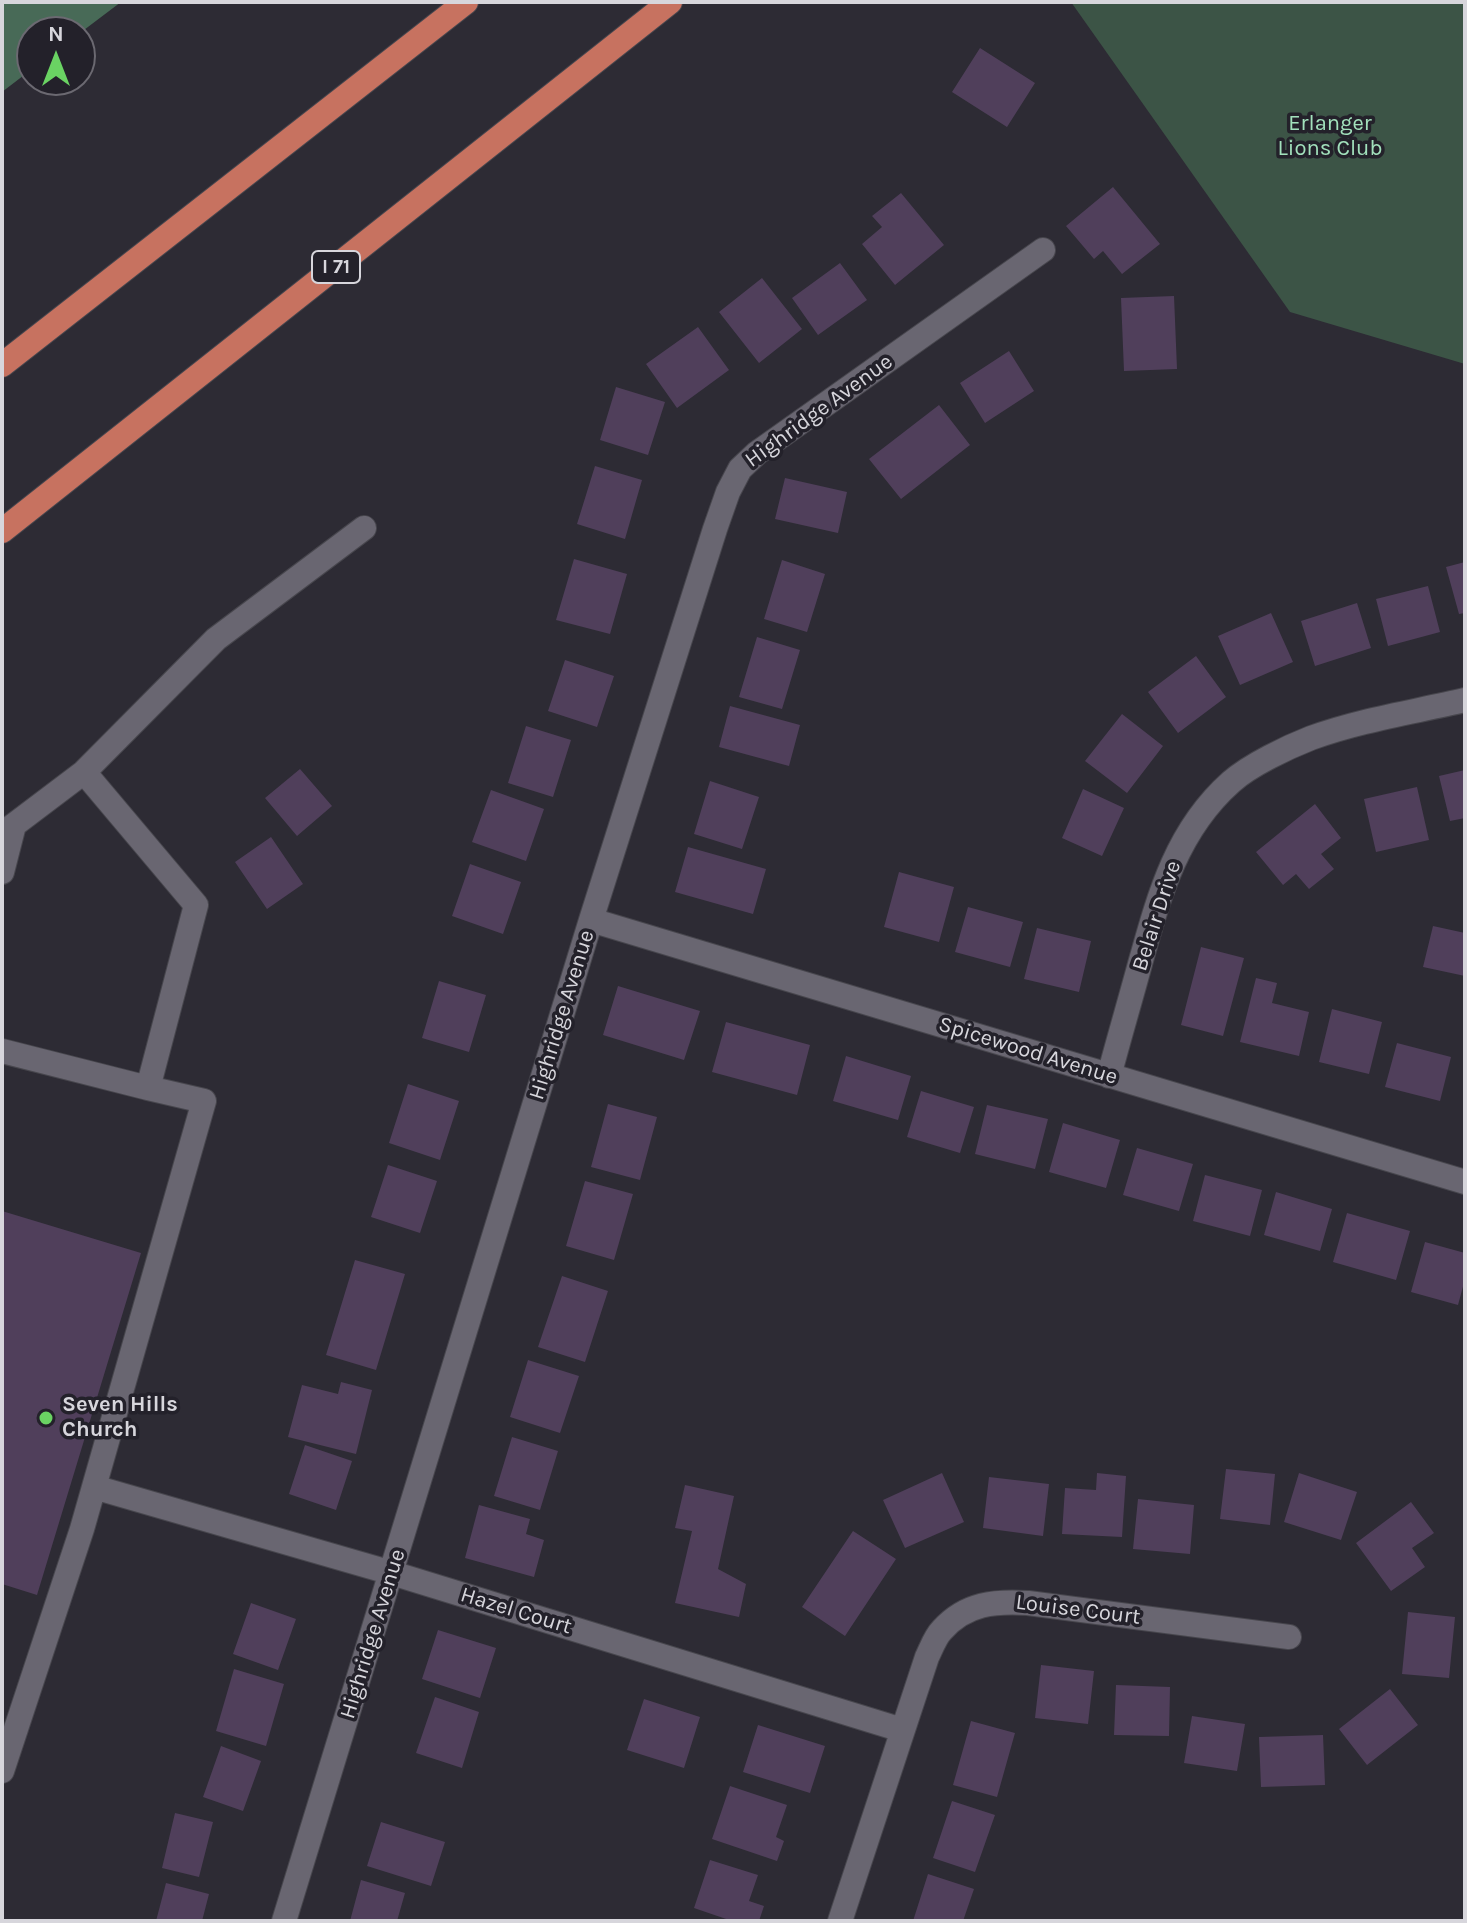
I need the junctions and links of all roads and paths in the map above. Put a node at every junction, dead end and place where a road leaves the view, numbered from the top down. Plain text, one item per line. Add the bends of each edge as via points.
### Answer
1 (466, 2) edge
2 (670, 2) edge
3 (1043, 250) dead end
4 (2, 365) edge
5 (364, 528) dead end
6 (2, 531) edge
7 (1465, 700) edge
8 (84, 772) junction
9 (8, 830) edge
10 (2, 872) edge
11 (591, 920) junction
12 (2, 1051) edge
13 (1109, 1076) junction
14 (148, 1088) junction
15 (1465, 1182) edge
16 (94, 1487) junction
17 (392, 1573) junction
18 (1289, 1637) dead end
19 (902, 1730) junction
20 (2, 1771) edge
21 (284, 1921) edge
22 (840, 1921) edge

1 - 4 highway
2 - 6 highway, I 71
3 - 11 street, Highridge Avenue via 740,469 715,529
5 - 8 street via 216,639
7 - 13 street, Belair Drive via 1311,739 1232,781 1200,816 1173,861
8 - 9 street
8 - 14 street via 196,905
9 - 10 street
11 - 13 street, Spicewood Avenue
11 - 17 street, Highridge Avenue
12 - 14 street
13 - 15 street, Spicewood Avenue
14 - 16 street via 204,1101
16 - 17 street, Hazel Court
16 - 20 street
17 - 19 street, Hazel Court
17 - 21 street, Highridge Avenue
18 - 19 street, Louise Court via 1028,1603 975,1607 940,1632
19 - 22 street, Louise Court

